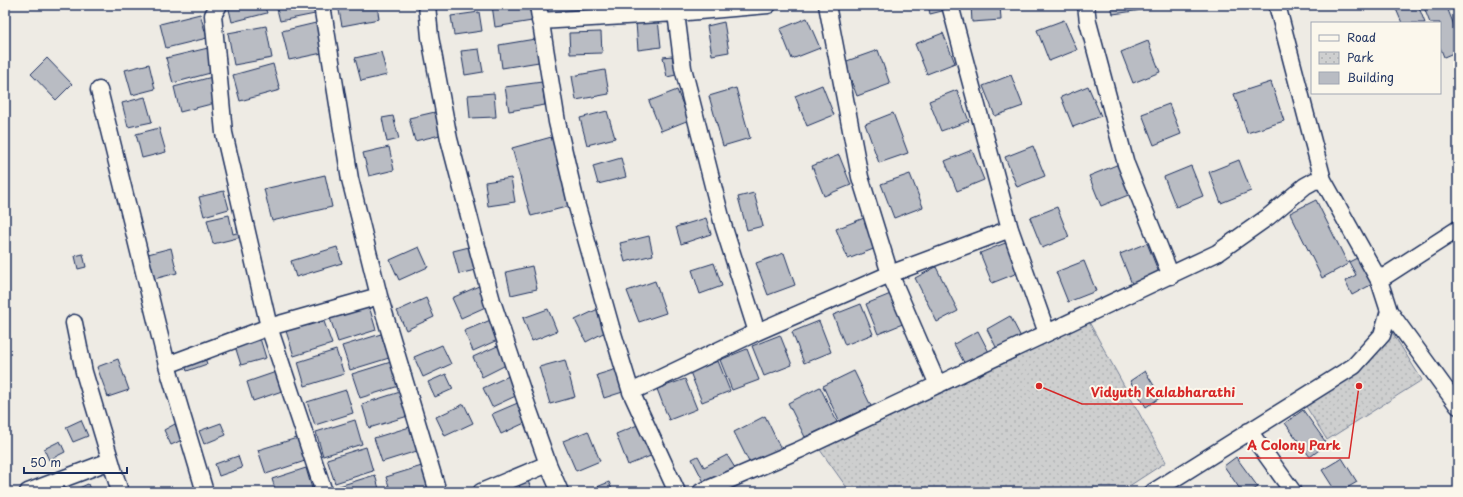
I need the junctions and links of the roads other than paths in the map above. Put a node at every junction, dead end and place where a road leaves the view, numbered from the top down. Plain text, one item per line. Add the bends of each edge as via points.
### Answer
1 (219, 5) edge
2 (322, 5) edge
3 (427, 5) edge
4 (768, 5) edge
5 (827, 5) edge
6 (950, 5) edge
7 (1086, 5) edge
8 (1277, 5) edge
9 (539, 13) edge
10 (676, 13) junction
11 (100, 90) dead end
12 (1324, 180) junction
13 (1458, 228) edge
14 (1010, 229) junction
15 (890, 274) junction
16 (1171, 276) junction
17 (1379, 280) junction
18 (379, 296) junction
19 (1389, 311) junction
20 (74, 323) dead end
21 (269, 327) junction
22 (757, 332) junction
23 (1047, 333) junction
24 (167, 365) junction
25 (938, 385) junction
26 (631, 392) junction
27 (1458, 406) edge
28 (1249, 432) junction
29 (110, 461) junction
30 (548, 464) junction
31 (28, 492) edge
32 (120, 492) edge
33 (205, 492) edge
34 (324, 492) edge
35 (438, 492) edge
36 (481, 492) edge
37 (560, 492) edge
38 (677, 492) edge
39 (701, 492) edge
40 (1153, 492) edge
41 (1293, 492) edge

1 - 21 street via 213,15 224,133
2 - 18 street via 350,179
3 - 30 street via 430,37 449,139 479,254 492,301
4 - 10 street
5 - 15 street via 860,177
6 - 14 street
7 - 16 street via 1088,22 1126,164
8 - 12 street
9 - 10 street
9 - 26 street via 557,122 576,203
10 - 22 street via 683,68 690,98 723,225
11 - 24 street
12 - 16 street via 1314,181 1305,186 1268,217 1217,253
12 - 17 street
13 - 17 street
14 - 15 street
14 - 23 street
15 - 22 street
15 - 25 street
16 - 23 street
17 - 19 street
18 - 21 street
18 - 35 street
19 - 27 street
19 - 28 street via 1382,335 1354,366
20 - 29 street via 84,372
21 - 24 street
21 - 34 street
22 - 26 street
23 - 25 street
24 - 33 street
25 - 39 street via 800,450
26 - 38 street
28 - 40 street
28 - 41 street
29 - 31 street
29 - 32 street
30 - 36 street
30 - 37 street

